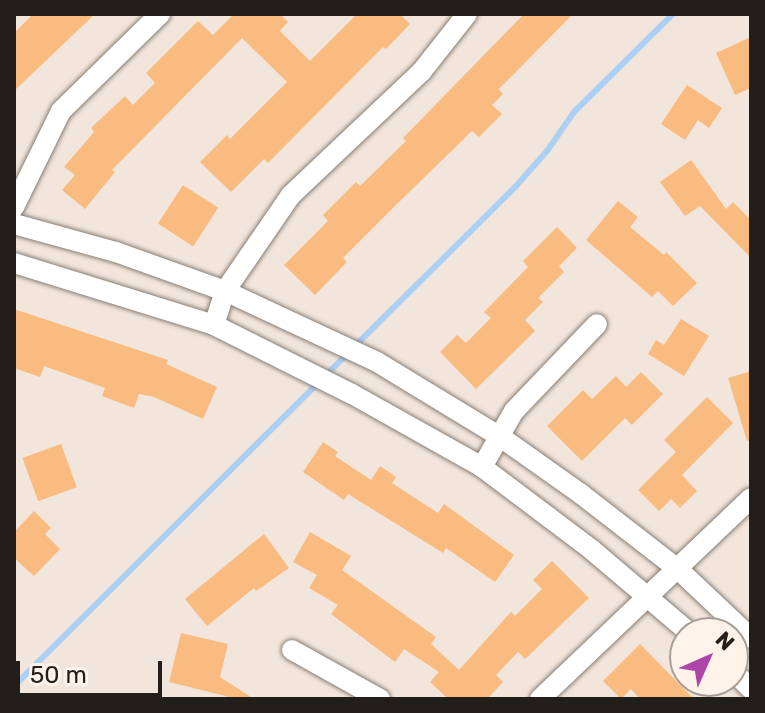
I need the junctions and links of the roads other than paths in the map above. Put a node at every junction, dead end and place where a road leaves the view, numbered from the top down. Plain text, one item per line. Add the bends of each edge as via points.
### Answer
1 (160, 14) edge
2 (467, 14) edge
3 (14, 207) edge
4 (14, 224) edge
5 (14, 263) edge
6 (225, 291) junction
7 (597, 324) dead end
8 (214, 325) junction
9 (502, 438) junction
10 (482, 467) junction
11 (751, 498) edge
12 (679, 570) junction
13 (645, 596) junction
14 (671, 617) edge
15 (751, 638) edge
16 (292, 650) dead end
17 (380, 699) edge
18 (540, 699) edge

1 - 3 street via 61,111
2 - 6 street via 422,71 291,195
4 - 6 street via 116,252
5 - 8 street
6 - 8 street
6 - 9 street via 377,362
7 - 9 street via 514,411
8 - 10 street
9 - 10 street
9 - 12 street
10 - 13 street
11 - 12 street
12 - 13 street
12 - 15 street
13 - 14 street
13 - 18 street
16 - 17 street

